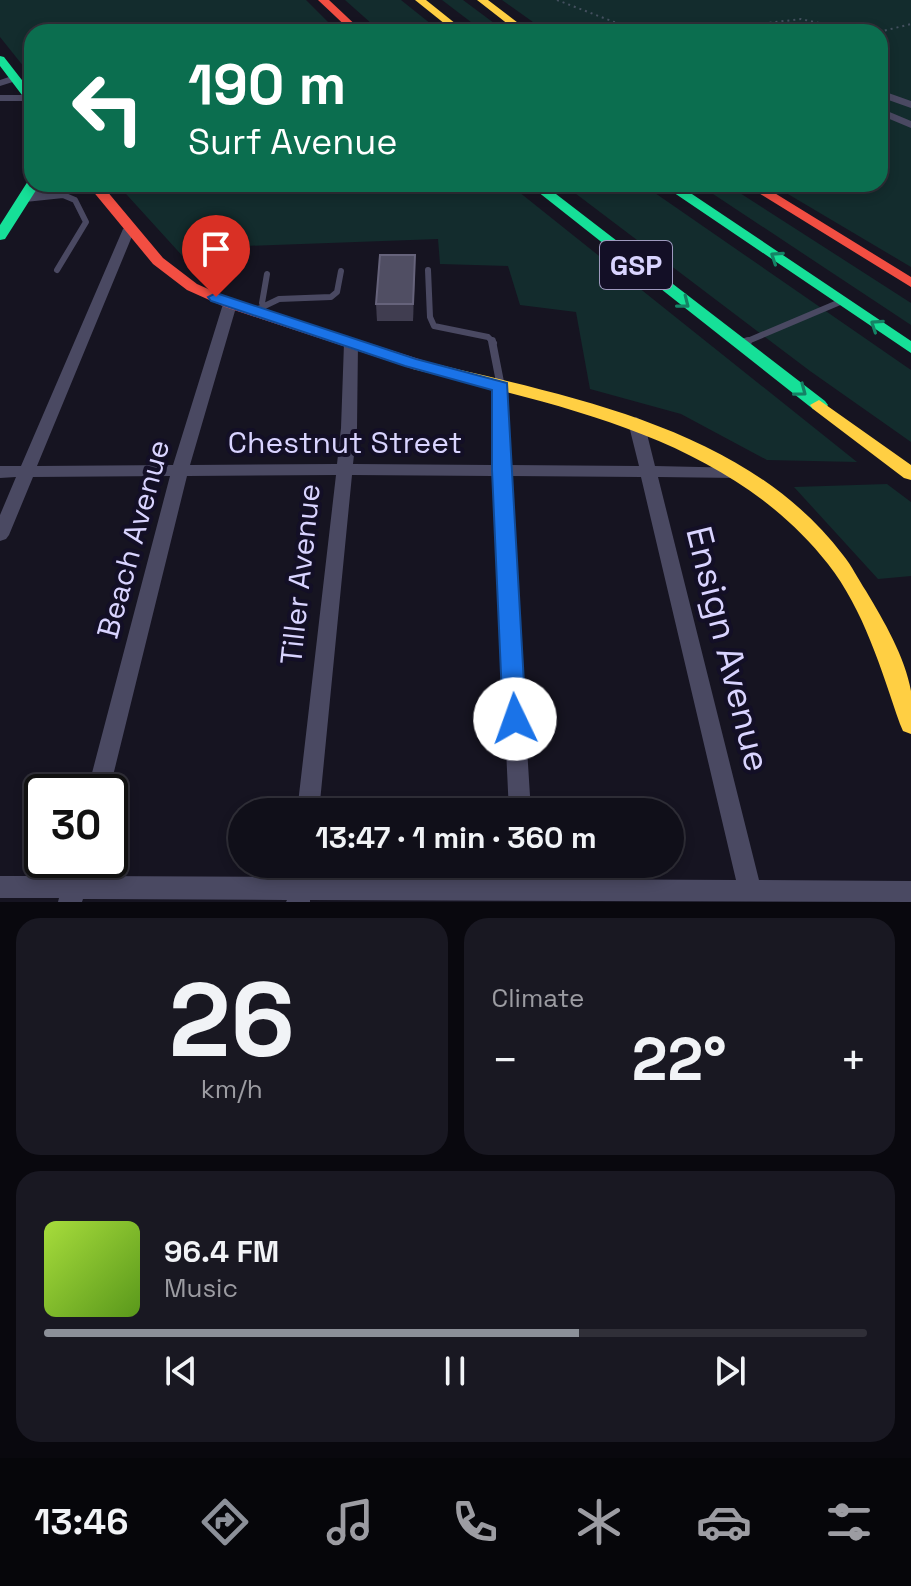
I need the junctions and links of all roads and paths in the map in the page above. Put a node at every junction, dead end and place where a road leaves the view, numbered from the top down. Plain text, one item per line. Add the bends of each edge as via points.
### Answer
1 (323, 0) edge
2 (420, 0) edge
3 (482, 0) edge
4 (557, 0) edge
5 (349, 24) edge
6 (451, 24) edge
7 (514, 24) edge
8 (619, 24) edge
9 (759, 24) edge
10 (823, 24) edge
11 (911, 24) edge
12 (888, 30) edge
13 (0, 59) edge
14 (7, 81) edge
15 (24, 94) edge
16 (888, 96) edge
17 (0, 98) edge
18 (24, 99) edge
19 (911, 105) edge
20 (888, 115) edge
21 (911, 125) edge
22 (27, 192) edge
23 (100, 192) edge
24 (545, 192) edge
25 (680, 192) edge
26 (764, 192) edge
27 (129, 229) junction
28 (0, 236) edge
29 (57, 270) dead end
30 (428, 270) dead end
31 (341, 271) dead end
32 (267, 274) dead end
33 (911, 283) edge
34 (841, 301) junction
35 (230, 304) junction
36 (258, 307) junction
37 (351, 343) junction
38 (738, 345) junction
39 (911, 348) edge
40 (501, 387) junction
41 (636, 422) junction
42 (343, 469) junction
43 (180, 470) junction
44 (501, 470) junction
45 (649, 471) junction
46 (0, 472) edge
47 (26, 472) junction
48 (738, 472) junction
49 (911, 474) edge
50 (0, 535) edge
51 (911, 724) edge
52 (103, 774) edge
53 (309, 798) edge
54 (519, 798) edge
55 (0, 887) edge
56 (911, 892) edge
57 (751, 893) junction
58 (72, 895) edge
59 (299, 895) edge
60 (524, 896) edge

1 - 5 main road
2 - 6 main road
3 - 7 main road
4 - 8 path
9 - 10 path via 801,19
11 - 12 path
13 - 14 main road
14 - 15 main road
16 - 19 street
17 - 18 street
20 - 21 street
22 - 28 main road
22 - 29 lane via 75,200 86,222
23 - 27 main road
24 -> 38 main road, GSP
34 -> 25 main road, GSP
26 - 33 main road
27 - 35 main road via 179,278
27 - 47 street
30 - 40 lane via 434,326 494,342
31 - 36 lane via 331,297
32 - 36 lane
34 - 38 lane
39 -> 34 main road, GSP
35 - 36 main road
35 - 43 street, Beach Avenue
36 - 37 main road
37 - 40 main road
37 - 42 street, Tiller Avenue
38 -> 49 main road, GSP
40 - 41 main road
40 - 44 street
41 - 45 street, Ensign Avenue
41 - 48 main road
42 - 43 street, Chestnut Street
42 - 44 street, Chestnut Street
42 - 53 street, Tiller Avenue
43 - 47 street, Chestnut Street
43 - 52 street, Beach Avenue
44 - 45 street, Chestnut Street
44 - 54 street
45 - 48 street, Chestnut Street
45 - 57 street, Ensign Avenue
46 - 47 street, Chestnut Street
47 - 50 street
48 - 51 main road via 795,515 843,570 873,621
55 - 58 street
56 - 57 street
57 - 60 street
58 - 59 street
59 - 60 street

